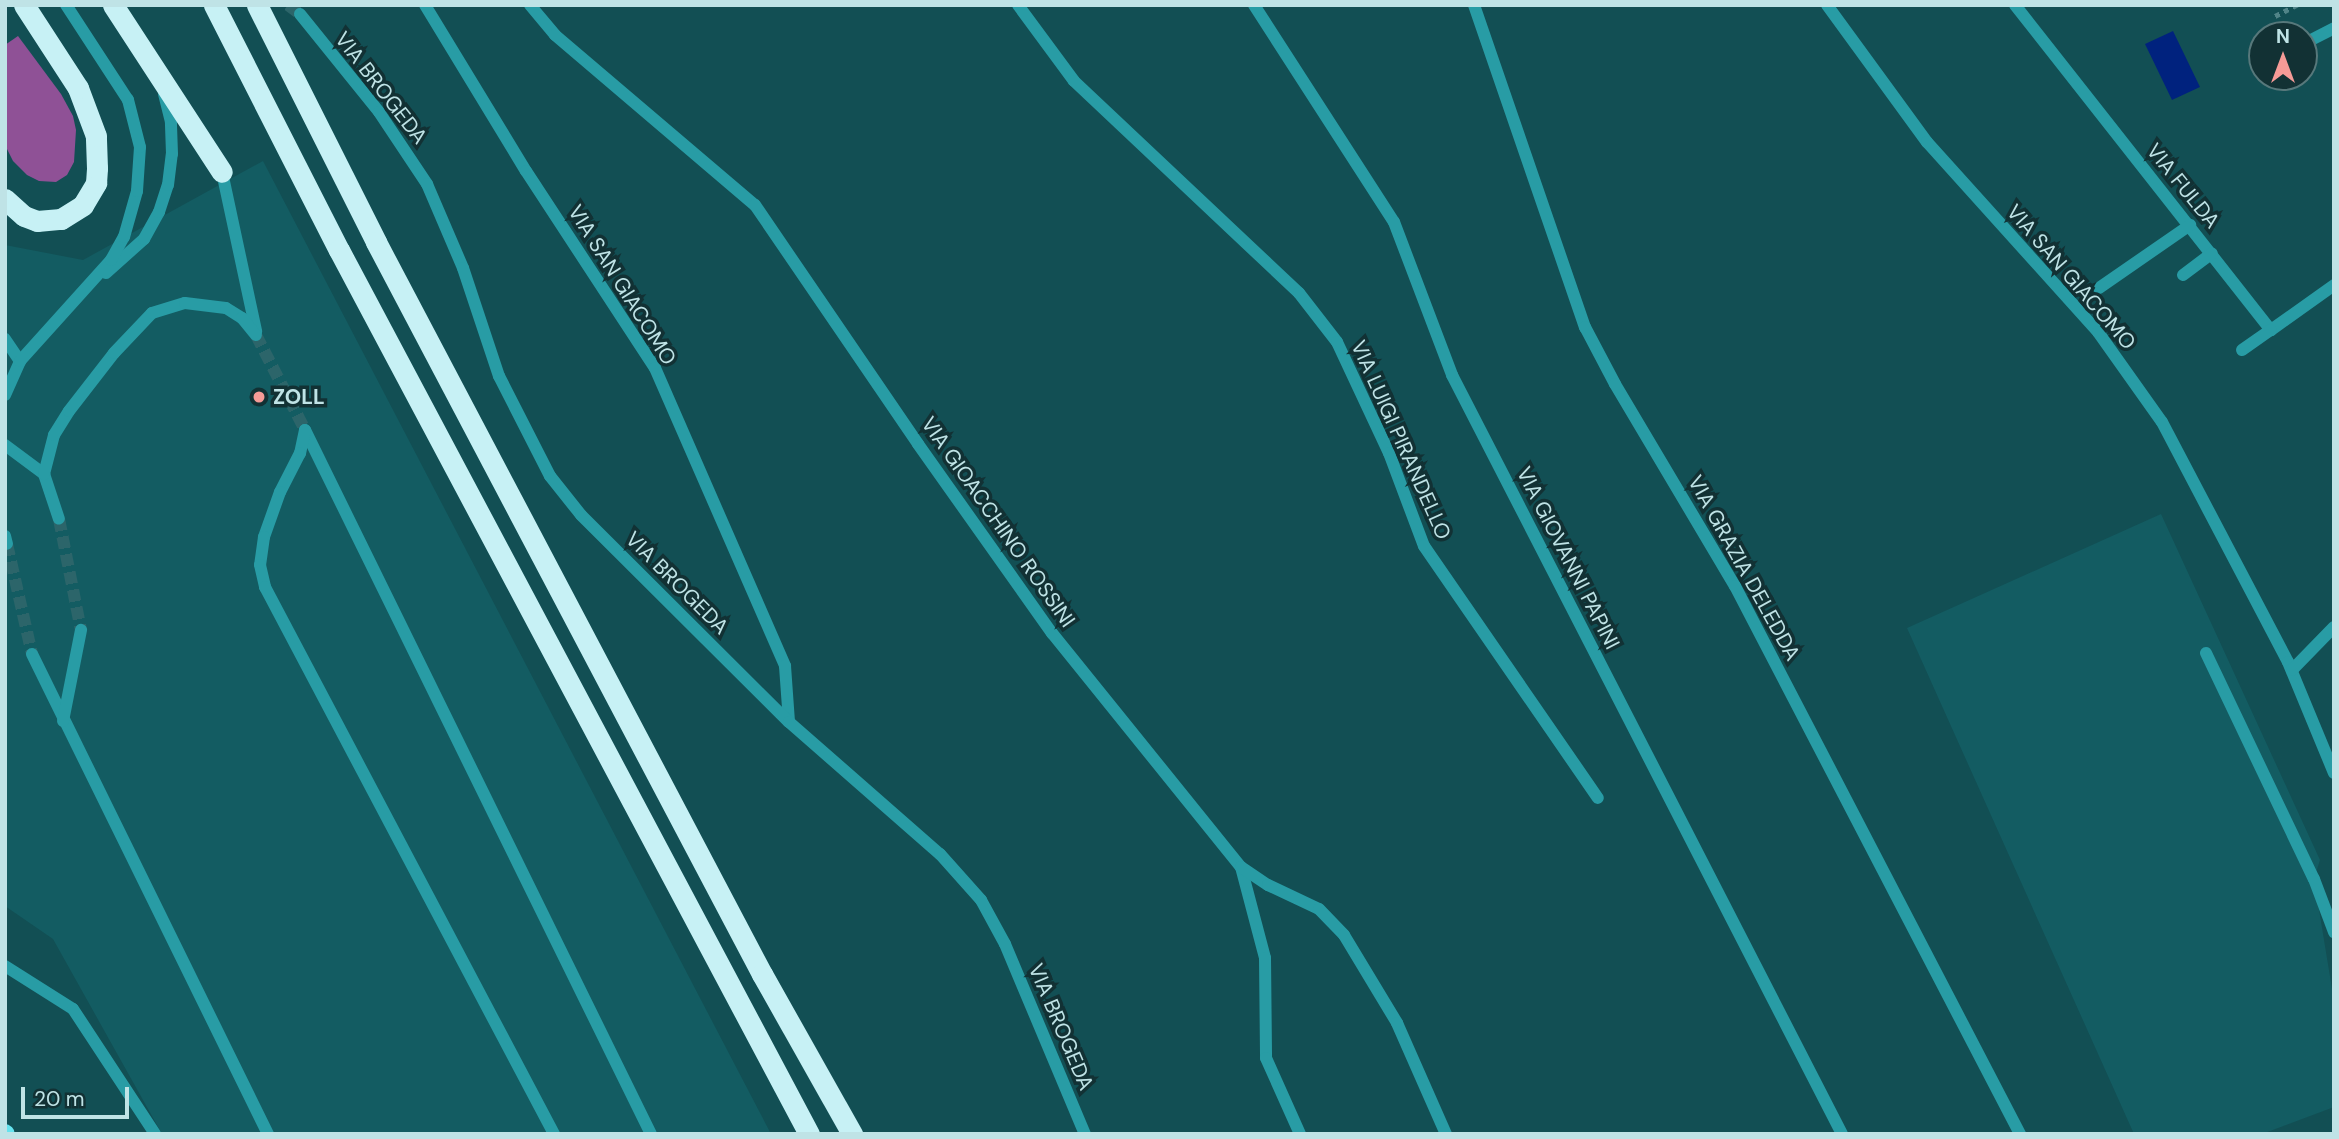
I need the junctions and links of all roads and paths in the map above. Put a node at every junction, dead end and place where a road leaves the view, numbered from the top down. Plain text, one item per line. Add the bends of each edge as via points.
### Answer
1 (24, 5) edge
2 (65, 5) edge
3 (113, 5) edge
4 (214, 5) edge
5 (257, 5) edge
6 (425, 5) edge
7 (530, 5) edge
8 (1018, 5) edge
9 (1254, 5) edge
10 (1474, 5) edge
11 (1827, 5) edge
12 (2015, 5) edge
13 (2297, 5) edge
14 (300, 14) tunnel mouth
15 (2275, 16) dead end
16 (2334, 28) edge
17 (2318, 36) edge
18 (157, 69) junction
19 (222, 172) joint
20 (5, 199) edge
21 (2190, 225) junction
22 (2212, 253) junction
23 (2183, 275) dead end
24 (94, 281) junction
25 (2334, 285) edge
26 (2099, 288) dead end
27 (2271, 330) junction
28 (5, 339) edge
29 (2242, 350) dead end
30 (20, 361) junction
31 (5, 395) edge
32 (5, 445) edge
33 (44, 474) junction
34 (59, 519) tunnel mouth
35 (2334, 628) edge
36 (81, 630) tunnel mouth
37 (2206, 653) dead end
38 (32, 654) tunnel mouth
39 (2292, 670) junction
40 (63, 721) junction
41 (789, 722) junction
42 (2334, 773) edge
43 (1598, 798) dead end
44 (1241, 867) junction
45 (2334, 932) edge
46 (5, 967) edge
47 (155, 1134) edge
48 (268, 1134) edge
49 (554, 1134) edge
50 (651, 1134) edge
51 (809, 1134) edge
52 (852, 1134) edge
53 (1086, 1134) edge
54 (1300, 1134) edge
55 (1446, 1134) edge
56 (1842, 1134) edge
57 (2020, 1134) edge

1 - 20 highway via 89,113 98,153 96,183 83,205 61,219 37,221
2 - 24 street via 128,100 140,147 137,191 124,237
3 - 18 highway
4 - 51 highway via 339,250
5 - 52 highway via 376,242 762,974
6 - 41 street, VIA SAN GIACOMO via 526,171 655,368 785,666
7 - 44 street, VIA GIOACCHINO ROSSINI via 555,35 755,205 1052,633
8 - 43 street, VIA LUIGI PIRANDELLO via 1074,81 1299,293 1337,342 1389,453 1424,546
9 - 56 street, VIA GIOVANNI PAPINI via 1394,222 1452,375
10 - 57 street, VIA GRAZIA DELEDDA via 1585,327 1735,586
11 - 39 street, VIA SAN GIACOMO via 1927,142 2098,332 2162,422
12 - 21 street, VIA FULDA
13 - 15 path
14 - 41 street, VIA BROGEDA via 379,113 427,184 463,268 499,376 550,476 581,515
16 - 17 street
18 - 19 highway
18 - 24 street via 171,122 168,185 144,239
19 - 33 street via 256,335 226,308 185,303 152,313 69,411 54,435
21 - 22 street, VIA FULDA
21 - 26 street
22 - 23 street
22 - 27 street, VIA FULDA
24 - 30 street
25 - 27 street
27 - 29 street
28 - 30 street
30 - 31 street
32 - 33 street
33 - 34 street
35 - 39 street
36 - 40 street
37 - 45 street via 2314,879
38 - 40 street
39 - 42 street, VIA SAN GIACOMO
40 - 48 street
41 - 53 street, VIA BROGEDA via 940,854 981,900 1005,944
44 - 54 street, VIA GIOACCHINO ROSSINI via 1265,958 1266,1058
44 - 55 street via 1319,909 1344,935 1397,1023
46 - 47 street via 73,1009
49 - 50 street via 265,587 260,565 264,537 300,453 305,430

